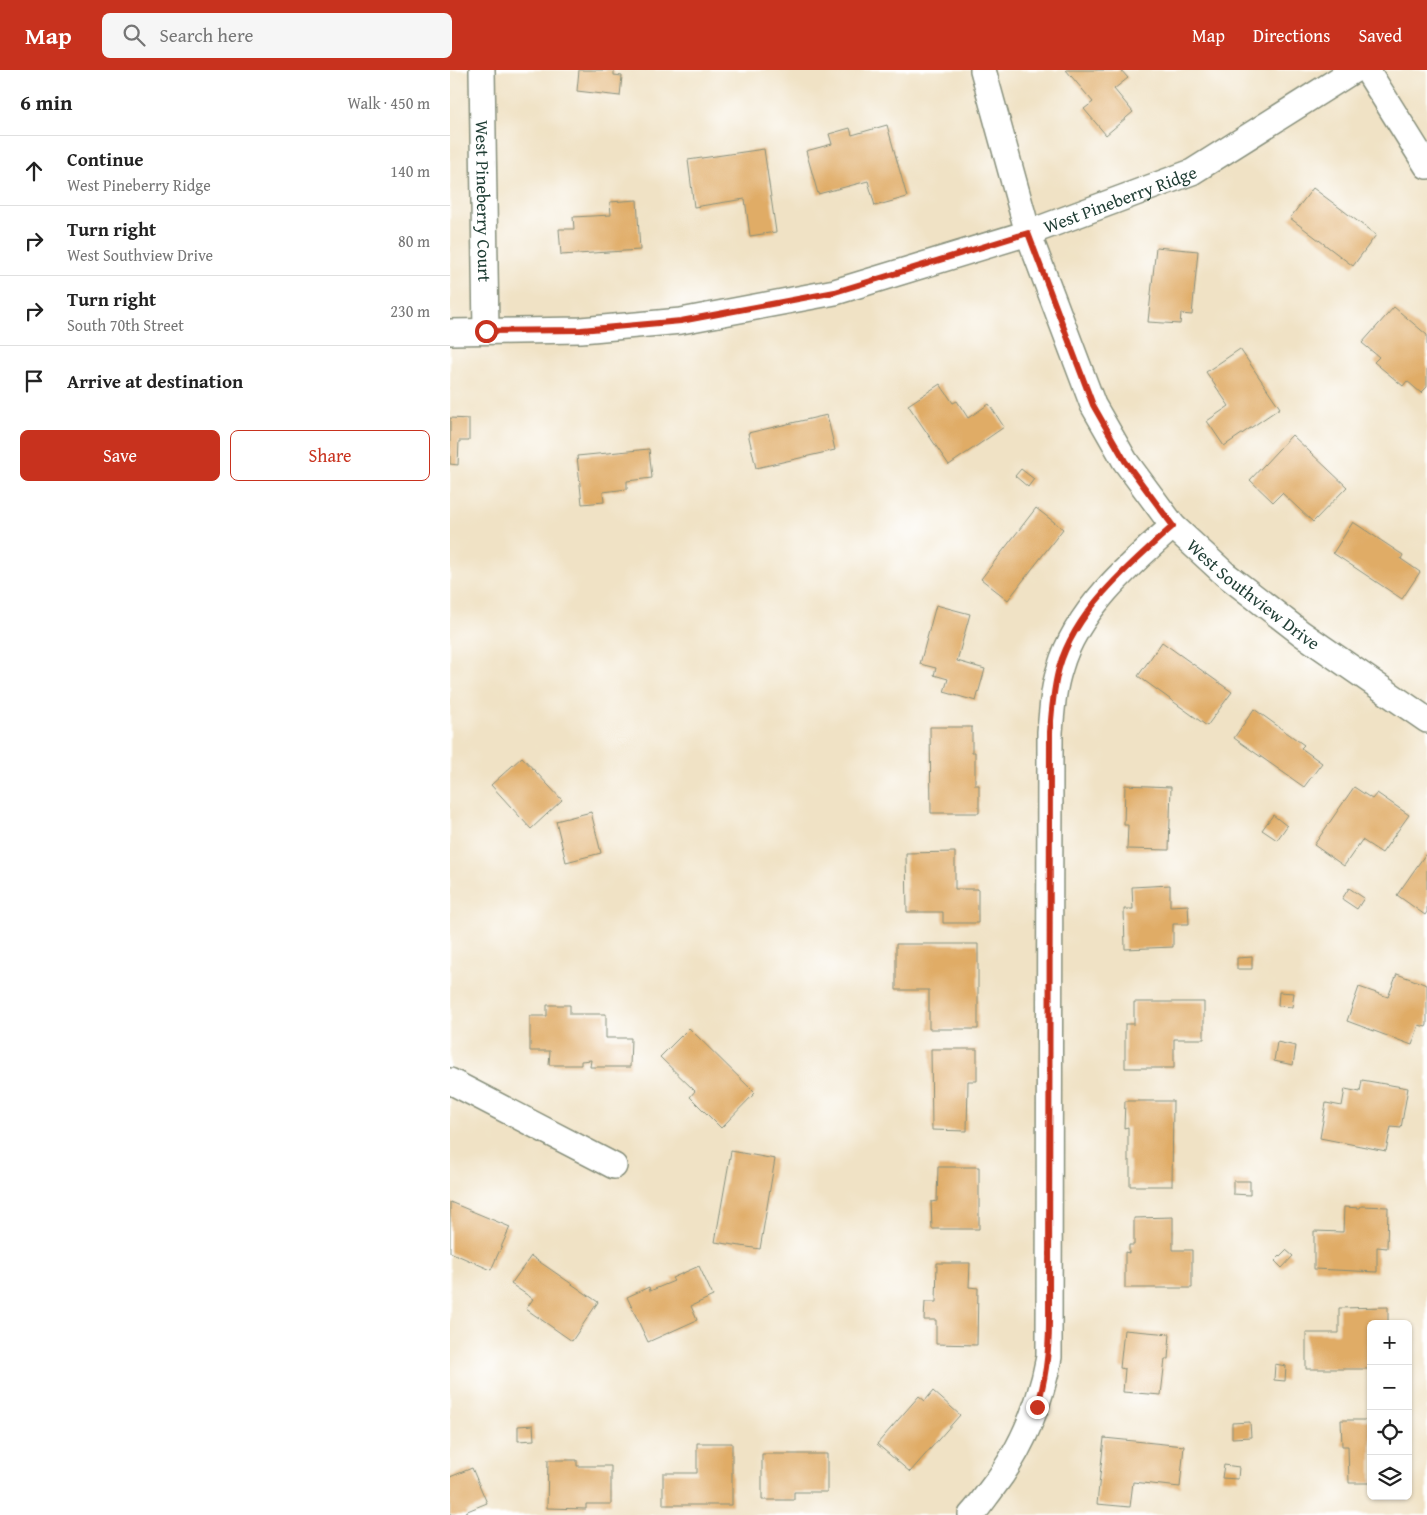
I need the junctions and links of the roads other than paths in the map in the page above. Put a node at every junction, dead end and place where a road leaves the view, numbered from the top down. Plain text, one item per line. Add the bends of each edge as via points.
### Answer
1 (482, 70) edge
2 (983, 70) edge
3 (1354, 70) edge
4 (1366, 70) edge
5 (1427, 166) edge
6 (1028, 233) junction
7 (486, 331) junction
8 (450, 332) edge
9 (1173, 526) junction
10 (1427, 720) edge
11 (450, 1081) edge
12 (614, 1166) dead end
13 (973, 1515) edge

1 - 7 street, West Pineberry Court
2 - 6 street, West Southview Drive
3 - 6 street, West Pineberry Ridge via 1192,172
4 - 5 street
6 - 7 street, West Pineberry Ridge via 835,292 681,321 581,330
6 - 9 street, West Southview Drive via 1093,405 1125,461
7 - 8 street, West Pineberry Ridge
9 - 10 street, West Southview Drive via 1226,574 1301,633
9 - 13 street via 1101,596 1075,632 1060,666 1052,697 1049,1357 1044,1384 1027,1431
11 - 12 street

